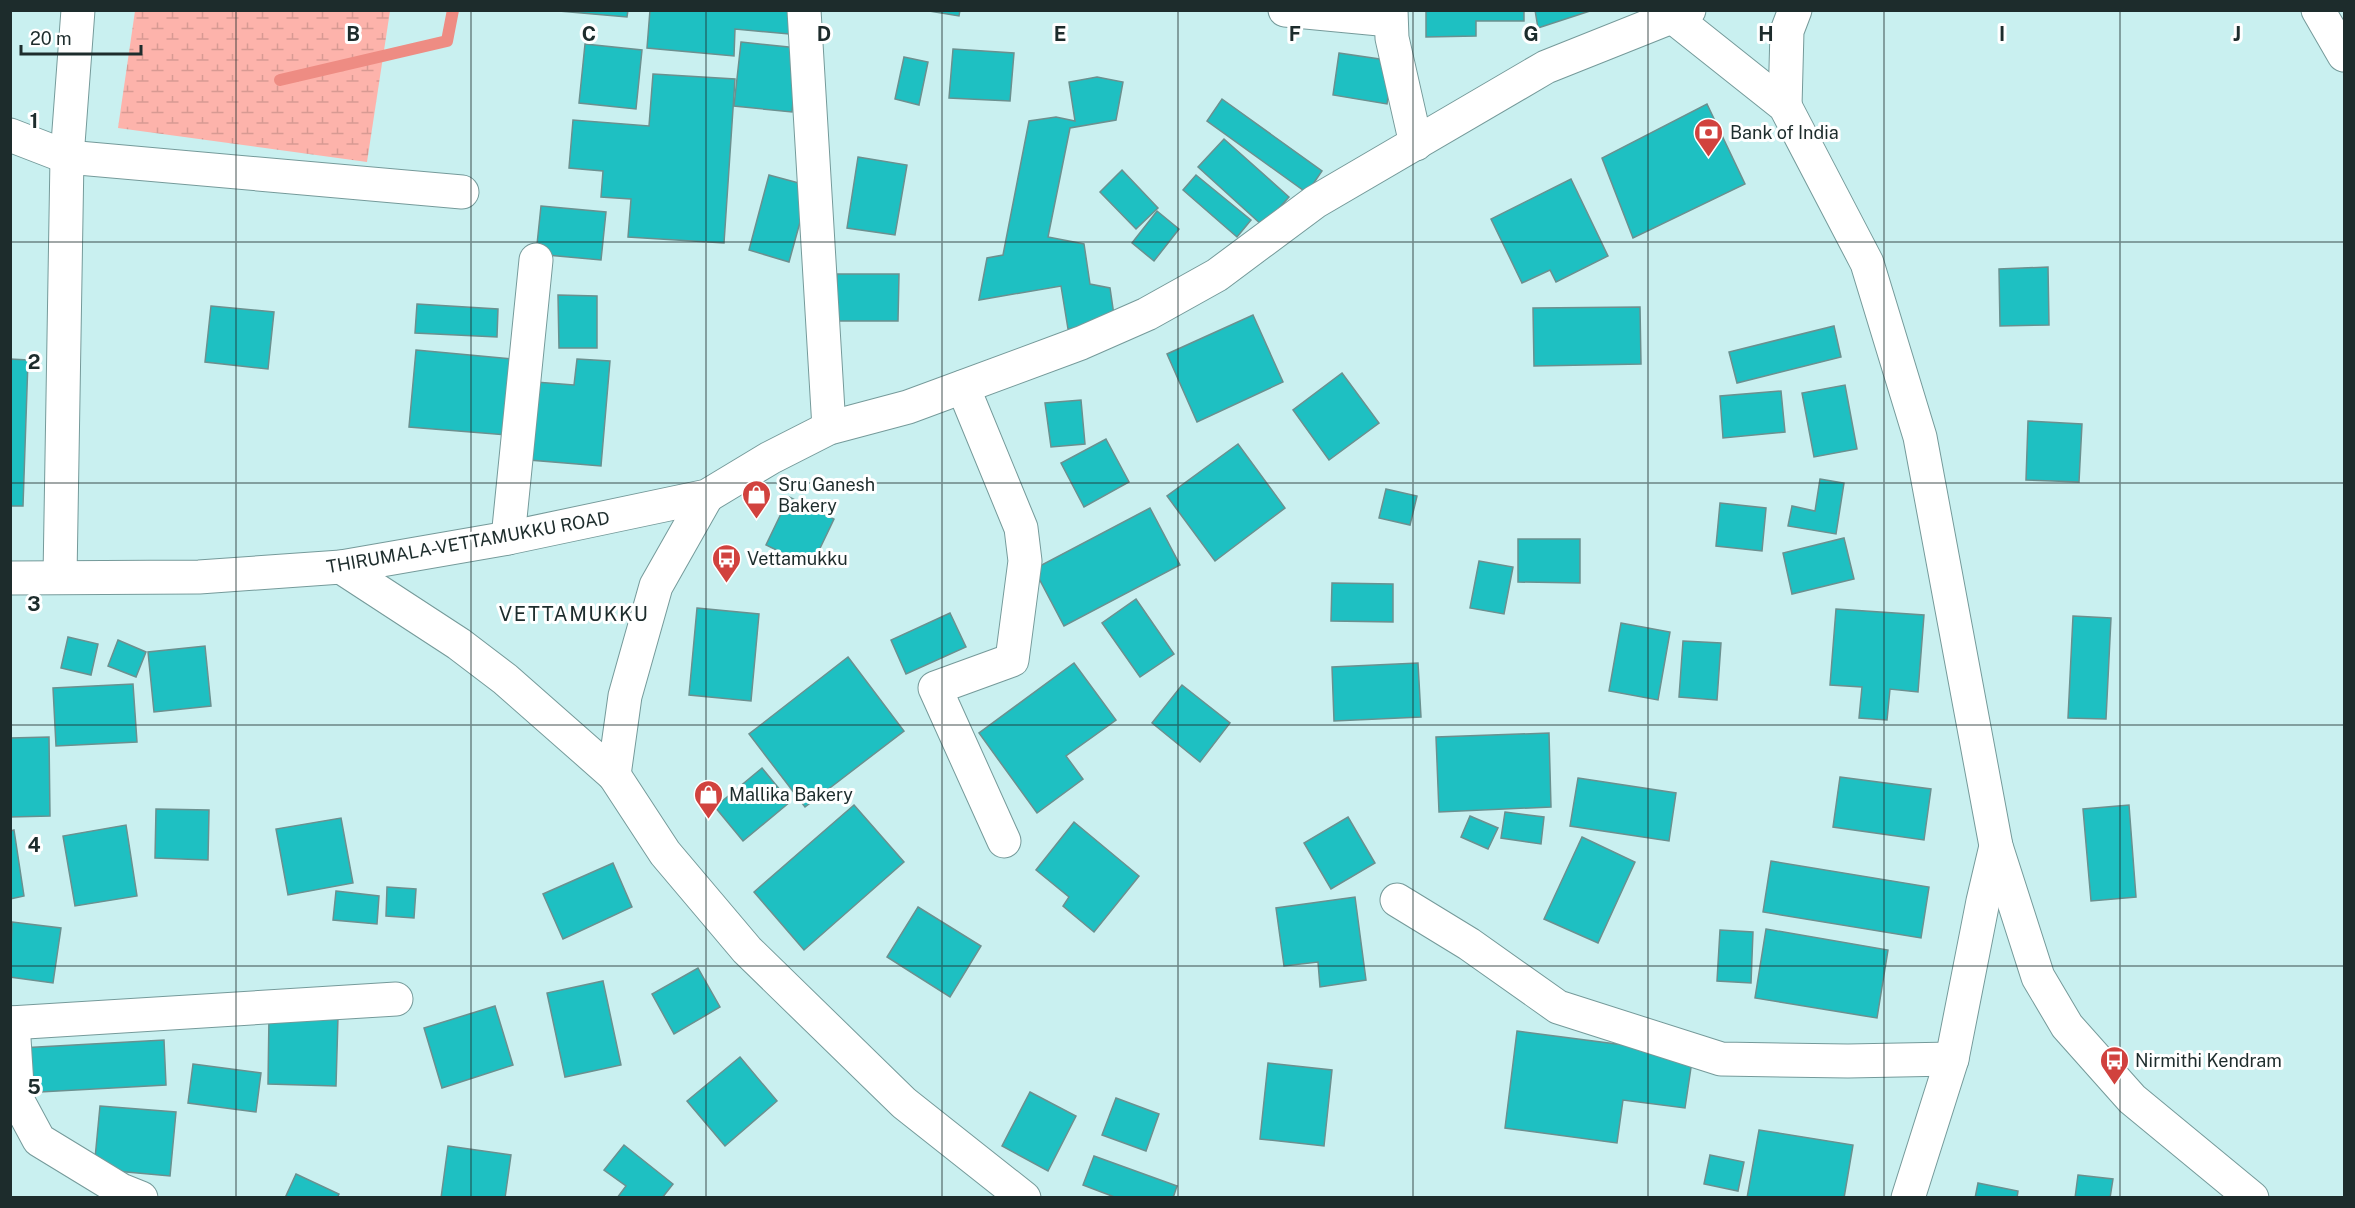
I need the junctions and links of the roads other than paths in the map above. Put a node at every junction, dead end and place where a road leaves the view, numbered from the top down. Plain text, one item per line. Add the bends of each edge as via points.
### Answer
1 (78, 10) edge
2 (804, 10) edge
3 (1285, 10) edge
4 (1795, 10) edge
5 (2318, 10) edge
6 (1681, 14) edge
7 (1391, 15) edge
8 (2344, 55) edge
9 (1785, 106) junction
10 (10, 135) edge
11 (1416, 144) junction
12 (67, 157) junction
13 (462, 192) dead end
14 (536, 260) dead end
15 (963, 387) junction
16 (830, 428) junction
17 (707, 496) junction
18 (508, 538) junction
19 (341, 567) junction
20 (60, 577) junction
21 (10, 578) edge
22 (614, 775) junction
23 (1004, 841) dead end
24 (1996, 846) junction
25 (1397, 900) dead end
26 (396, 999) dead end
27 (12, 1023) edge
28 (1952, 1059) junction
29 (141, 1197) edge
30 (1024, 1197) edge
31 (1908, 1197) edge
32 (2252, 1197) edge

1 - 12 street
2 - 16 street
3 - 7 street
4 - 9 street via 1787,31
5 - 8 street
6 - 9 street
6 - 11 street via 1546,67
7 - 11 street via 1392,38
9 - 24 street via 1867,263 1920,436
10 - 12 street
11 - 15 street via 1315,202 1217,275 1147,314
12 - 13 street
12 - 20 street
14 - 18 street
15 - 16 street
15 - 23 street via 1020,528 1025,561 1012,660 935,688
16 - 17 street
17 - 18 street, THIRUMALA-VETTAMUKKU ROAD
17 - 22 street via 656,586 626,696
18 - 19 street, THIRUMALA-VETTAMUKKU ROAD
19 - 20 street, THIRUMALA-VETTAMUKKU ROAD via 199,577
19 - 22 street via 505,679
20 - 21 street, THIRUMALA-VETTAMUKKU ROAD
22 - 30 street via 664,853 747,950 904,1103
24 - 28 street
24 - 32 street via 2038,977 2067,1026 2132,1098
25 - 28 street via 1469,944 1558,1007 1721,1059
26 - 27 street
27 - 29 street via 18,1101 39,1140 121,1190
28 - 31 street

